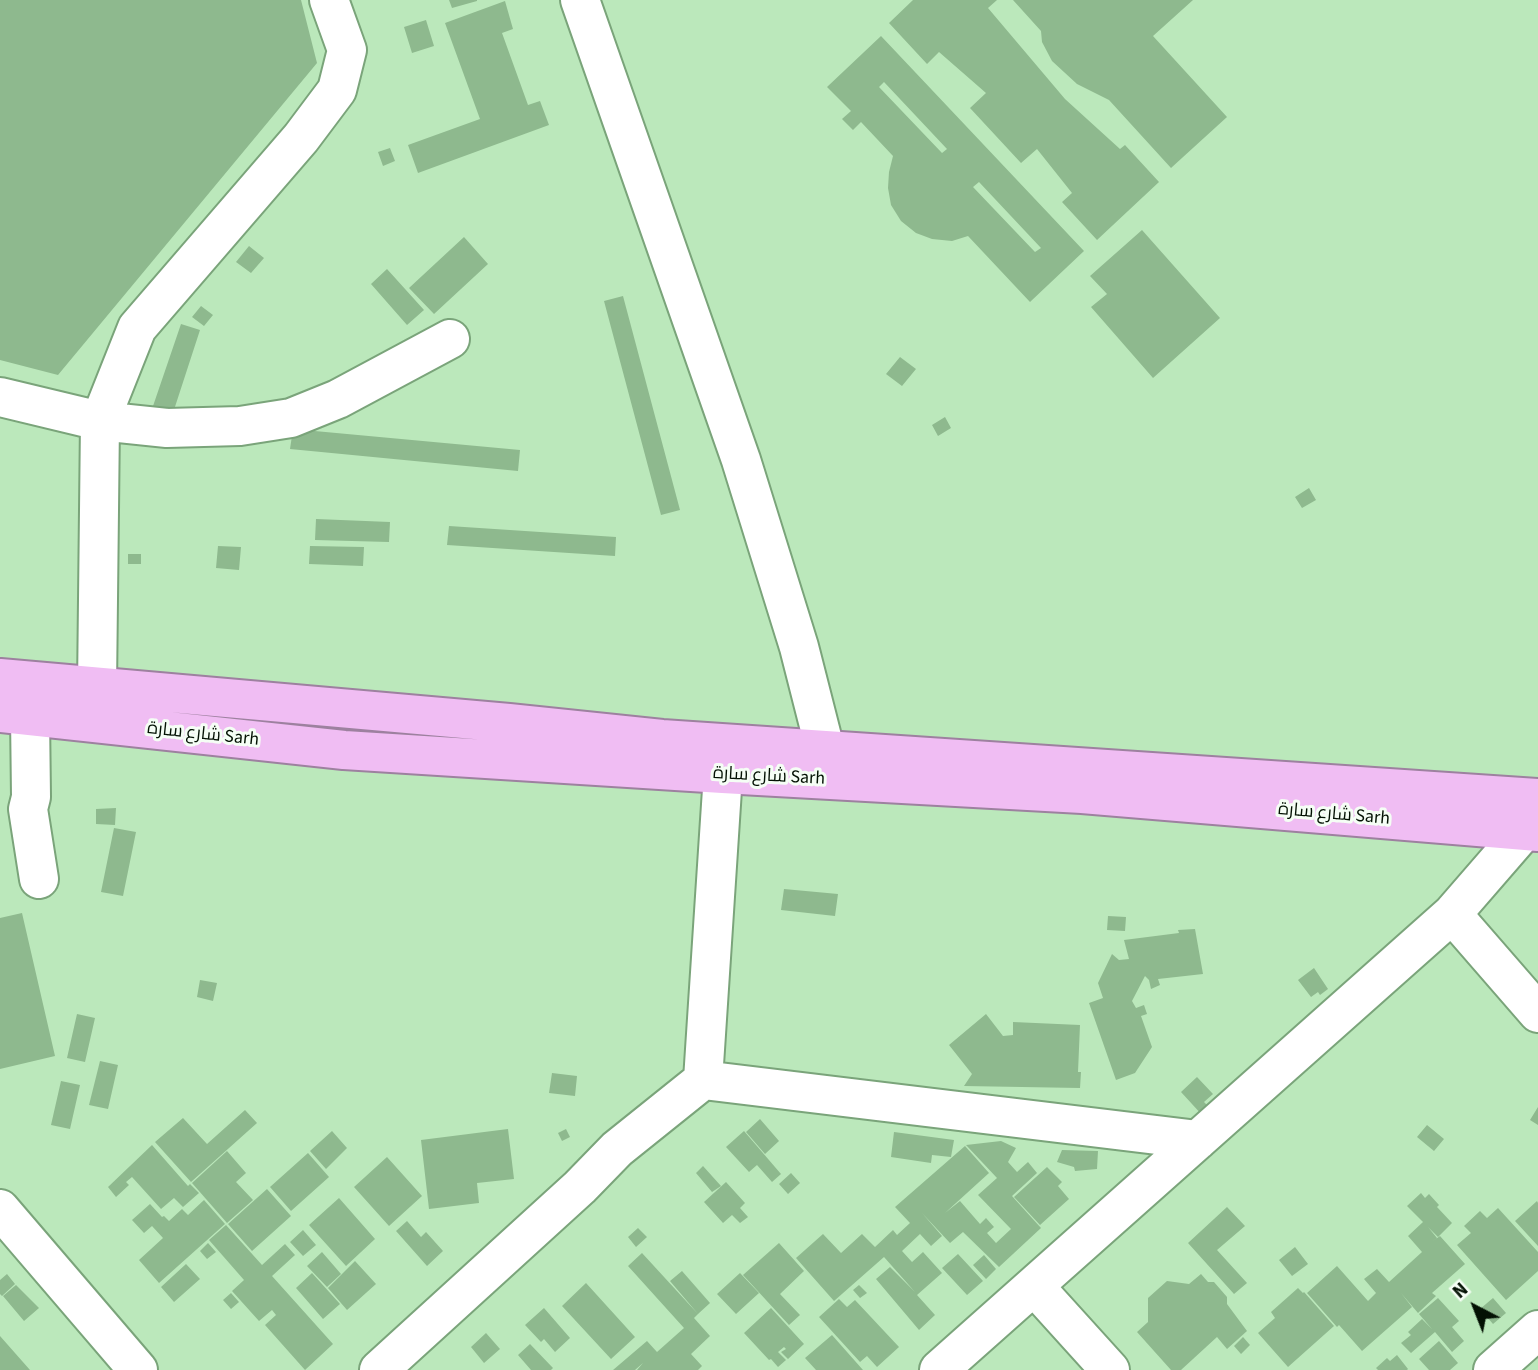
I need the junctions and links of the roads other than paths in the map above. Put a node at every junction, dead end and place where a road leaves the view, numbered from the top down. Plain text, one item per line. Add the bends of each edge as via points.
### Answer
1 (329, 0) edge
2 (580, 0) edge
3 (450, 339) dead end
4 (0, 397) edge
5 (100, 421) junction
6 (0, 678) edge
7 (97, 688) junction
8 (15, 715) edge
9 (825, 749) junction
10 (723, 774) junction
11 (14, 812) edge
12 (1533, 820) edge
13 (38, 879) dead end
14 (1452, 914) junction
15 (1538, 1013) edge
16 (703, 1080) junction
17 (1198, 1140) junction
18 (0, 1209) edge
19 (1034, 1286) junction
20 (1538, 1329) edge
21 (138, 1370) edge
22 (379, 1370) edge
23 (939, 1370) edge
24 (1110, 1370) edge
25 (1493, 1370) edge

1 - 5 street via 346,50 337,90 137,328
2 - 9 street via 741,460 799,647
3 - 5 street via 291,418 240,426 167,428
4 - 5 street
5 - 7 street
6 - 7 highway, شارع سارة Sarh
7 - 9 highway, شارع سارة Sarh via 662,739
8 - 10 highway, شارع سارة Sarh via 344,750
8 - 11 street via 31,797
9 - 12 highway, شارع سارة Sarh
10 - 12 highway, شارع سارة Sarh
10 - 16 street
11 - 13 street
12 - 14 street
14 - 15 street
14 - 17 street
16 - 17 street
16 - 22 street via 617,1149
17 - 19 street
18 - 21 street
19 - 23 street
19 - 24 street
20 - 25 street

